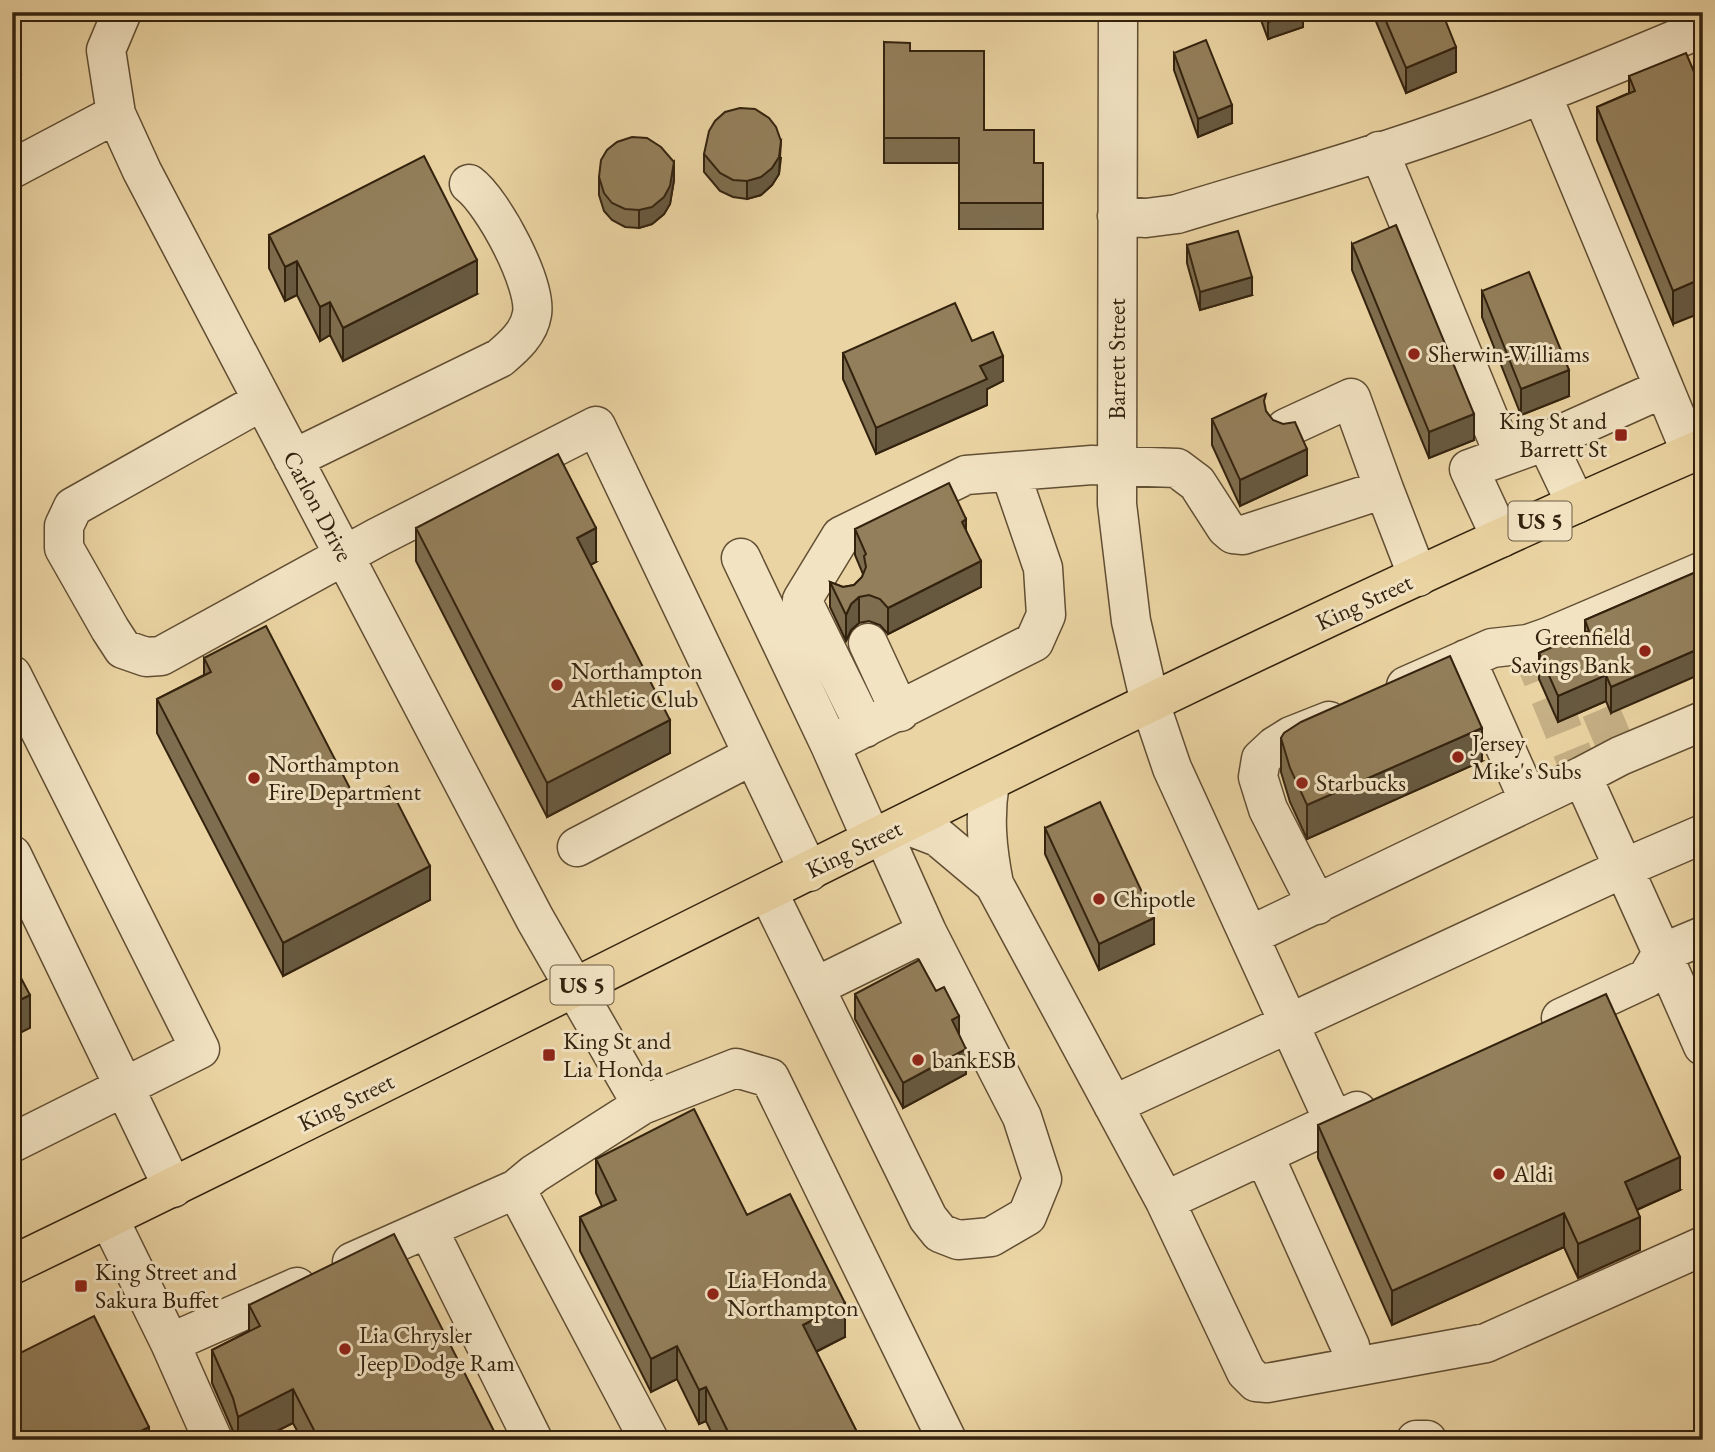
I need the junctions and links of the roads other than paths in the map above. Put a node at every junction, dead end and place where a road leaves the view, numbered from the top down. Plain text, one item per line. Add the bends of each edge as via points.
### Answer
1 (122, 12) edge
2 (1118, 12) edge
3 (1703, 28) edge
4 (1542, 95) junction
5 (116, 114) junction
6 (1379, 151) junction
7 (12, 169) edge
8 (469, 184) dead end
9 (1116, 216) junction
10 (1664, 388) junction
11 (262, 401) junction
12 (1291, 439) edge
13 (1546, 441) junction
14 (1697, 451) edge
15 (1504, 455) junction
16 (293, 459) junction
17 (1117, 465) junction
18 (1010, 472) junction
19 (1384, 489) junction
20 (1576, 504) junction
21 (1501, 538) junction
22 (344, 556) junction
23 (828, 556) junction
24 (741, 558) dead end
25 (1703, 571) edge
26 (1418, 577) junction
27 (844, 591) edge
28 (868, 643) dead end
29 (1466, 659) junction
30 (12, 674) edge
31 (1150, 703) junction
32 (900, 712) junction
33 (1703, 721) edge
34 (865, 728) junction
35 (830, 745) junction
36 (753, 755) junction
37 (1582, 776) junction
38 (990, 782) junction
39 (1529, 801) junction
40 (887, 832) junction
41 (1703, 834) edge
42 (577, 847) dead end
43 (12, 855) edge
44 (1624, 868) junction
45 (809, 872) junction
46 (994, 884) junction
47 (768, 892) junction
48 (1317, 905) junction
49 (927, 932) junction
50 (1249, 936) junction
51 (1703, 936) edge
52 (1662, 953) junction
53 (815, 987) junction
54 (574, 989) junction
55 (1289, 1025) junction
56 (1534, 1030) edge
57 (1703, 1046) edge
58 (125, 1087) junction
59 (1384, 1099) edge
60 (642, 1105) junction
61 (1113, 1105) junction
62 (1334, 1122) junction
63 (12, 1143) edge
64 (1264, 1155) junction
65 (173, 1188) junction
66 (516, 1189) junction
67 (1165, 1201) junction
68 (109, 1219) junction
69 (433, 1226) junction
70 (1703, 1246) edge
71 (12, 1265) edge
72 (170, 1343) junction
73 (1354, 1367) junction
74 (213, 1440) edge
75 (533, 1440) edge
76 (649, 1440) edge
77 (947, 1440) edge
78 (1416, 1440) edge
79 (1427, 1440) edge

1 - 5 street, Carlon Drive via 106,50
2 - 9 street, Barrett Street
3 - 4 street
4 - 6 street
4 - 10 street
5 - 7 street
5 - 11 street, Carlon Drive
6 - 9 street via 1177,214
6 - 15 street
8 - 16 street via 490,206 525,275 533,311 524,333 500,358
9 - 17 street, Barrett Street
10 - 13 street
10 - 14 street
11 - 16 street, Carlon Drive
11 - 22 street via 73,507 64,526 64,548 123,649 146,657 179,648
12 - 19 street via 1355,410
13 - 15 street
13 - 20 street
14 - 20 main road, King Street / US 5
15 - 21 street via 1469,469
16 - 22 street, Carlon Drive
17 - 18 street
17 - 19 street via 1177,468 1210,477 1226,528 1243,535
17 - 31 street, Barrett Street via 1117,505 1131,621
18 - 23 street via 966,475 841,536
18 - 32 street via 1043,568 1046,615 1034,642
19 - 26 street
20 - 21 main road, King Street / US 5
21 - 26 main road, King Street / US 5
22 - 36 street via 596,426
22 - 54 street, Carlon Drive
23 - 27 street
23 - 34 street via 803,600
24 - 35 street
25 - 29 street via 1548,637 1492,648
26 - 31 main road, King Street / US 5
28 - 32 street
29 - 39 street
29 - 48 street via 1291,736 1261,760 1258,777 1268,809
30 - 58 street via 200,1049
31 - 38 main road, King Street / US 5
31 - 50 street, Barrett Street via 1172,768
32 - 34 street
33 - 37 street
34 - 35 street
35 - 40 street
36 - 42 street
36 - 45 street
37 - 39 street
37 - 44 street
38 - 40 main road, King Street / US 5
38 - 46 street via 985,838
39 - 48 street
40 - 45 main road, King Street / US 5
40 - 46 street via 938,837
40 - 49 street
41 - 44 street
43 - 58 street
44 - 52 street
44 - 55 street
45 - 47 main road, King Street / US 5
46 - 61 street
47 - 53 street
47 - 54 main road, King Street / US 5
48 - 50 street
49 - 53 street
49 - 53 street via 1022,1117 1042,1179 1027,1216 991,1237 958,1240 940,1233 928,1218
50 - 55 street, Barrett Street
51 - 52 street
52 - 56 street via 1647,978
52 - 57 street
54 - 60 street, Carlon Drive
54 - 65 main road, King Street / US 5
55 - 61 street
55 - 62 street, Barrett Street
58 - 63 street
58 - 65 street
59 - 62 street
60 - 66 street
60 - 77 street via 736,1068 770,1078
61 - 67 street
62 - 64 street
64 - 67 street
64 - 73 street via 1350,1346
65 - 68 main road, King Street / US 5
66 - 69 street
66 - 76 street
67 - 73 street via 1246,1372 1256,1382
68 - 71 main road, King Street / US 5
68 - 72 street
69 - 72 street
69 - 75 street via 436,1245
70 - 73 street via 1486,1343
72 - 74 street
78 - 79 street

